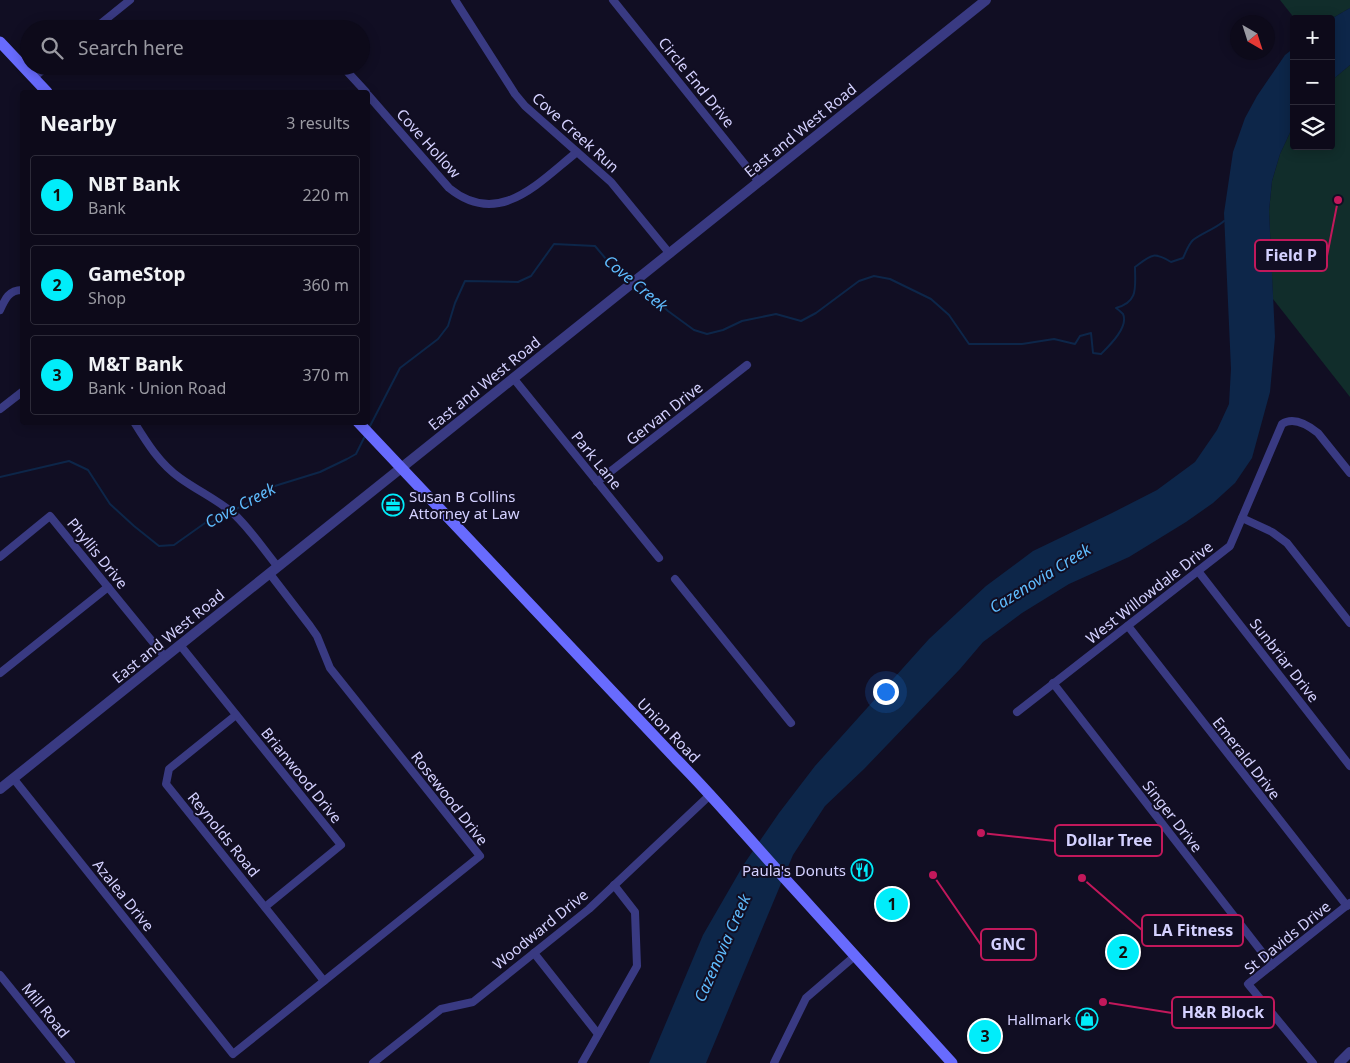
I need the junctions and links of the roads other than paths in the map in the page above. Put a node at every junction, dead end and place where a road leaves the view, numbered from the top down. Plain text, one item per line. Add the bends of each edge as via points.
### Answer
1 (130, 0) edge
2 (455, 0) edge
3 (613, 0) edge
4 (986, 0) edge
5 (105, 20) edge
6 (0, 42) edge
7 (20, 64) edge
8 (30, 75) edge
9 (37, 75) edge
10 (350, 75) edge
11 (33, 78) junction
12 (45, 90) edge
13 (363, 90) edge
14 (370, 97) edge
15 (577, 152) junction
16 (759, 182) junction
17 (670, 254) junction
18 (20, 290) edge
19 (0, 310) edge
20 (747, 365) dead end
21 (514, 378) junction
22 (20, 394) edge
23 (0, 409) edge
24 (136, 425) edge
25 (361, 425) edge
26 (402, 468) junction
27 (1350, 473) edge
28 (597, 482) junction
29 (1242, 518) junction
30 (0, 557) edge
31 (659, 558) dead end
32 (278, 567) junction
33 (1198, 571) junction
34 (270, 574) junction
35 (675, 579) dead end
36 (108, 587) junction
37 (1350, 623) edge
38 (1128, 626) junction
39 (180, 645) junction
40 (165, 657) junction
41 (0, 673) edge
42 (1053, 683) junction
43 (1017, 712) dead end
44 (236, 715) junction
45 (792, 722) dead end
46 (1350, 766) edge
47 (13, 778) junction
48 (0, 789) edge
49 (711, 794) junction
50 (614, 885) junction
51 (1348, 905) edge
52 (265, 907) junction
53 (534, 953) junction
54 (856, 955) junction
55 (1272, 964) junction
56 (0, 975) edge
57 (324, 981) junction
58 (214, 1029) joint
59 (598, 1034) junction
60 (1350, 1052) edge
61 (71, 1063) edge
62 (373, 1063) edge
63 (582, 1063) edge
64 (774, 1063) edge
65 (952, 1063) edge
66 (1313, 1063) edge
67 (1339, 1063) edge

1 - 5 street
2 - 15 street, Cove Creek Run via 515,94 536,118
3 - 16 street, Circle End Drive
4 - 16 street, East and West Road
6 - 7 main road
8 - 11 main road
9 - 11 street
10 - 13 street, Cove Hollow
11 - 12 main road
14 - 15 street, Cove Hollow via 449,188 480,204 503,203 522,195
15 - 17 street, Cove Creek Run via 622,194
16 - 17 street, East and West Road
17 - 21 street, East and West Road
18 - 19 street via 8,295
20 - 28 street, Gervan Drive
21 - 26 street, East and West Road
21 - 28 street, Park Lane
22 - 23 street
24 - 32 street via 161,461 233,514
25 - 26 main road, Union Road
26 - 32 street, East and West Road
26 - 49 main road, Union Road
27 - 29 street, West Willowdale Drive via 1318,433 1304,423 1286,422 1280,428
28 - 31 street, Park Lane
29 - 33 street, West Willowdale Drive via 1230,546
29 - 37 street via 1287,543
30 - 36 street, Phyllis Drive via 50,516
32 - 34 street, East and West Road
33 - 38 street, West Willowdale Drive
33 - 46 street, Sunbriar Drive
34 - 39 street, East and West Road
34 - 57 street, Rosewood Drive via 310,626 330,668 480,856
35 - 45 street
36 - 40 street, Phyllis Drive
36 - 41 street
38 - 42 street, West Willowdale Drive
38 - 51 street, Emerald Drive
39 - 40 street, East and West Road
39 - 44 street, Brianwood Drive
40 - 47 street, East and West Road
42 - 43 street, West Willowdale Drive
42 - 55 street, Singer Drive
44 - 52 street, Reynolds Road via 169,769 166,784
44 - 52 street, Brianwood Drive via 341,845
47 - 48 street, East and West Road
47 - 58 street, Azalea Drive
49 - 50 street, Woodward Drive
49 - 54 main road, Union Road
50 - 53 street, Woodward Drive
50 - 59 street via 635,912 636,966
51 - 55 street, St Davids Drive
52 - 57 street, Reynolds Road
53 - 59 street
53 - 62 street, Woodward Drive via 473,1002 441,1009
54 - 64 street via 806,998
54 - 65 main road, Union Road
55 - 66 street, St Davids Drive via 1248,984
56 - 61 street, Mill Road
57 - 58 street, Rosewood Drive via 233,1054
59 - 63 street
60 - 67 street

